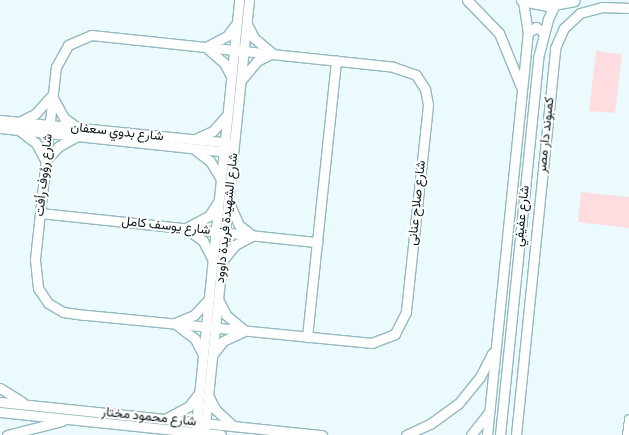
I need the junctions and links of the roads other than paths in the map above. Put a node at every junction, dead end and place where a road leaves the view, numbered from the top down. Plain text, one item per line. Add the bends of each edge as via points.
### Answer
1 (239, 0) edge
2 (249, 0) edge
3 (467, 0) edge
4 (523, 0) edge
5 (574, 0) edge
6 (555, 2) edge
7 (629, 8) edge
8 (237, 22) junction
9 (247, 24) junction
10 (528, 33) junction
11 (544, 33) junction
12 (205, 47) junction
13 (234, 50) junction
14 (244, 51) junction
15 (273, 54) junction
16 (336, 61) junction
17 (231, 78) junction
18 (241, 82) junction
19 (522, 93) junction
20 (52, 95) junction
21 (228, 114) junction
22 (0, 120) edge
23 (19, 126) junction
24 (0, 128) edge
25 (49, 129) junction
26 (78, 132) junction
27 (192, 144) junction
28 (224, 147) junction
29 (234, 148) junction
30 (45, 162) junction
31 (221, 180) junction
32 (219, 199) junction
33 (229, 200) junction
34 (40, 213) junction
35 (510, 225) junction
36 (521, 225) junction
37 (185, 228) junction
38 (216, 232) junction
39 (225, 233) junction
40 (254, 236) junction
41 (317, 242) junction
42 (218, 260) junction
43 (209, 299) junction
44 (218, 300) junction
45 (173, 324) junction
46 (211, 328) junction
47 (247, 331) junction
48 (307, 337) junction
49 (496, 342) junction
50 (208, 355) junction
51 (0, 388) edge
52 (204, 393) junction
53 (0, 402) edge
54 (25, 404) junction
55 (490, 408) junction
56 (0, 412) edge
57 (70, 419) junction
58 (165, 419) junction
59 (629, 419) edge
60 (201, 423) junction
61 (233, 426) junction
62 (165, 429) junction
63 (200, 434) edge
64 (7, 435) edge
65 (175, 435) edge
66 (221, 435) edge
67 (322, 435) edge
68 (406, 435) edge
69 (470, 435) edge
70 (487, 435) edge
71 (500, 435) edge
72 (516, 435) edge
73 (627, 435) edge

1 - 8 street, شارع الشهيدة فريدة داوود
2 - 9 street, شارع الشهيدة فريدة داوود
3 - 19 street via 499,33 515,66
4 - 6 main road
4 - 10 street, شارع عفيفي
5 - 6 main road
6 - 11 street, شارع عفيفي
7 - 72 street, كمبوند دار مصر via 602,6 580,13 564,28 555,48
8 - 12 street via 227,36
8 - 13 street, شارع الشهيدة فريدة داوود
9 - 14 street, شارع الشهيدة فريدة داوود
9 - 15 street via 254,38
10 - 11 street via 536,27
10 - 19 street, شارع عفيفي
11 - 36 street, شارع عفيفي
12 - 13 street, شارع رؤوف رأفت
12 - 17 street via 221,59
12 - 20 street, شارع رؤوف رأفت via 82,37 68,45 60,55
13 - 14 street, شارع صلاح عنانى
13 - 17 street, شارع الشهيدة فريدة داوود
14 - 15 street, شارع صلاح عنانى
14 - 18 street, شارع الشهيدة فريدة داوود
15 - 16 street, شارع صلاح عنانى
15 - 18 street via 254,64
16 - 41 street
16 - 48 street, شارع صلاح عنانى via 401,68 416,76 428,97 426,128 406,312 400,328 388,339 372,343
17 - 21 street, شارع الشهيدة فريدة داوود
18 - 29 street, شارع الشهيدة فريدة داوود
19 - 35 street, شارع عفيفي
20 - 23 street via 36,114
20 - 25 street, شارع رؤوف رأفت
20 - 26 street via 64,118
21 - 27 street via 213,131
21 - 28 street, شارع الشهيدة فريدة داوود
22 - 23 street, شارع بدوي سعفان
23 - 24 street, شارع بدوي سعفان
23 - 25 street, شارع بدوي سعفان
23 - 30 street via 36,143
25 - 26 street, شارع بدوي سعفان
25 - 30 street, شارع رؤوف رأفت
26 - 27 street, شارع بدوي سعفان
26 - 30 street via 59,146
27 - 28 street, شارع بدوي سعفان
27 - 31 street via 210,161
28 - 29 street, شارع بدوي سعفان
28 - 31 street, شارع الشهيدة فريدة داوود
29 - 33 street, شارع الشهيدة فريدة داوود
30 - 34 street, شارع رؤوف رأفت
31 - 32 street, شارع الشهيدة فريدة داوود
32 - 37 street via 209,216
32 - 38 street, شارع الشهيدة فريدة داوود
33 - 39 street, شارع الشهيدة فريدة داوود
33 - 40 street via 239,225
34 - 37 street, شارع يوسف كامل
34 - 45 street, شارع رؤوف رأفت via 35,279 48,303 64,312
35 - 36 street
35 - 49 street, شارع عفيفي
36 - 71 street, شارع عفيفي
37 - 38 street, شارع يوسف كامل
37 - 42 street via 203,241
38 - 39 street, شارع يوسف كامل
38 - 42 street, شارع الشهيدة فريدة داوود
39 - 40 street, شارع يوسف كامل
39 - 42 street, شارع الشهيدة فريدة داوود
40 - 41 street, شارع يوسف كامل
40 - 42 street via 235,245
41 - 48 street
42 - 43 street, شارع الشهيدة فريدة داوود
42 - 44 street, شارع الشهيدة فريدة داوود
43 - 45 street via 194,315
43 - 46 street, شارع الشهيدة فريدة داوود
44 - 46 street, شارع الشهيدة فريدة داوود
44 - 47 street via 232,322
45 - 46 street, شارع رؤوف رأفت
45 - 50 street via 189,333
46 - 47 street, شارع صلاح عنانى
46 - 50 street, شارع الشهيدة فريدة داوود
47 - 48 street, شارع صلاح عنانى
47 - 50 street via 223,341
49 - 55 street, شارع عفيفي
49 - 68 street via 480,377 458,404 430,424
50 - 52 street, شارع الشهيدة فريدة داوود
51 - 54 street
52 - 58 street via 189,406
52 - 60 street, شارع الشهيدة فريدة داوود
52 - 61 street via 215,409
53 - 54 street, شارع محمود مختار
54 - 58 street, شارع محمود مختار
55 - 69 street
55 - 70 street, شارع عفيفي
56 - 57 street, شارع محمود مختار
57 - 62 street, شارع محمود مختار
57 - 64 street
58 - 60 street, شارع محمود مختار
59 - 73 street
60 - 61 street, شارع محمود مختار
60 - 63 street, شارع الشهيدة فريدة داوود
61 - 67 street, شارع محمود مختار
62 - 63 street, شارع محمود مختار
62 - 65 street
63 - 66 street, شارع محمود مختار

